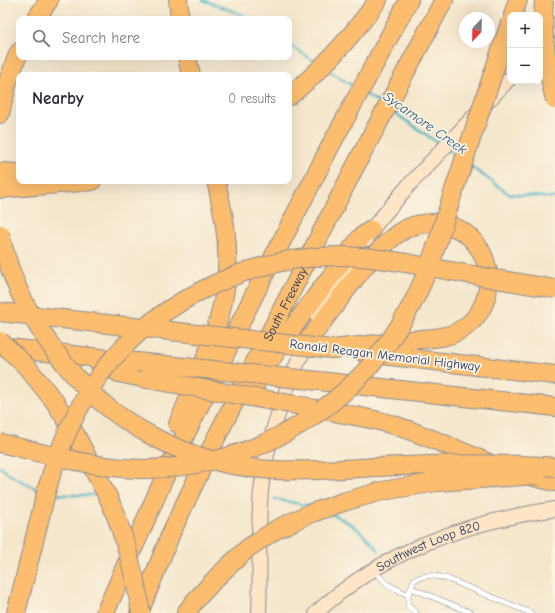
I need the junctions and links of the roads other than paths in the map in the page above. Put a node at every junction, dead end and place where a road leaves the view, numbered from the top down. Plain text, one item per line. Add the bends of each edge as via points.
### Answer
1 (49, 0) edge
2 (178, 0) edge
3 (378, 0) edge
4 (409, 0) edge
5 (444, 0) edge
6 (518, 0) edge
7 (544, 0) edge
8 (514, 12) edge
9 (38, 16) edge
10 (180, 16) edge
11 (555, 25) edge
12 (507, 32) edge
13 (543, 41) edge
14 (16, 60) edge
15 (507, 81) edge
16 (292, 93) edge
17 (555, 100) edge
18 (0, 114) edge
19 (0, 172) edge
20 (16, 173) edge
21 (58, 184) edge
22 (217, 184) edge
23 (0, 189) edge
24 (371, 230) junction
25 (0, 234) edge
26 (555, 289) edge
27 (0, 312) edge
28 (308, 340) junction
29 (0, 341) edge
30 (0, 347) edge
31 (332, 349) junction
32 (90, 357) junction
33 (555, 375) edge
34 (555, 406) edge
35 (216, 438) junction
36 (0, 443) edge
37 (555, 467) edge
38 (555, 473) edge
39 (164, 478) junction
40 (555, 482) edge
41 (555, 508) edge
42 (373, 570) junction
43 (411, 588) junction
44 (408, 594) junction
45 (16, 613) edge
46 (105, 613) edge
47 (140, 613) edge
48 (186, 613) edge
49 (259, 613) edge
50 (316, 613) edge
51 (416, 613) edge
52 (472, 613) edge
53 (531, 613) edge

1 - 9 highway
2 - 10 highway
3 - 16 highway via 336,54
4 - 39 highway via 254,295
5 - 35 highway, South Freeway
6 - 8 highway
7 - 17 highway, bridge via 544,48
11 - 13 main road
12 - 36 highway, bridge via 420,289 404,320 382,353 332,403 293,429 258,446 231,456 193,465 145,469 99,465
14 - 18 highway
15 - 24 main road, bridge via 408,186
19 - 20 highway
21 - 23 highway
22 - 39 highway via 226,232 226,287 209,350 166,454
24 - 28 main road via 318,317
24 - 35 highway via 361,238 279,347 232,426
25 - 37 highway, bridge via 8,265 20,295 42,333 65,365 114,411 148,434 172,446 234,465 272,470 512,464
26 - 45 highway, bridge via 380,259 329,256 285,262 233,276 196,293 154,321 123,349 93,385 76,414 51,476
27 - 31 highway, Ronald Reagan Memorial Highway, bridge
28 - 31 highway via 362,269 401,232 416,225 440,223 464,232 476,244 487,266 488,289 483,307 464,327 438,338
28 - 49 main road via 285,394 272,432 266,462 260,509
29 - 47 highway, bridge via 44,387 82,446 109,499 120,528 131,563
30 - 32 highway, bridge
31 - 33 highway, Ronald Reagan Memorial Highway
32 - 34 highway, bridge
32 - 40 highway, bridge via 119,373 363,417 427,436 502,468
35 - 47 highway, South Freeway via 172,531
38 - 48 highway, bridge via 436,482 382,491 309,514 277,529 248,548 218,576
39 - 46 highway
41 - 42 main road, Southwest Loop 820 via 487,522 440,537 392,558
42 - 44 lane via 387,584
42 - 50 main road, Southwest Loop 820 via 345,588
43 - 44 lane
43 - 52 lane
43 - 53 lane via 414,580 434,575
44 - 51 lane via 408,606

